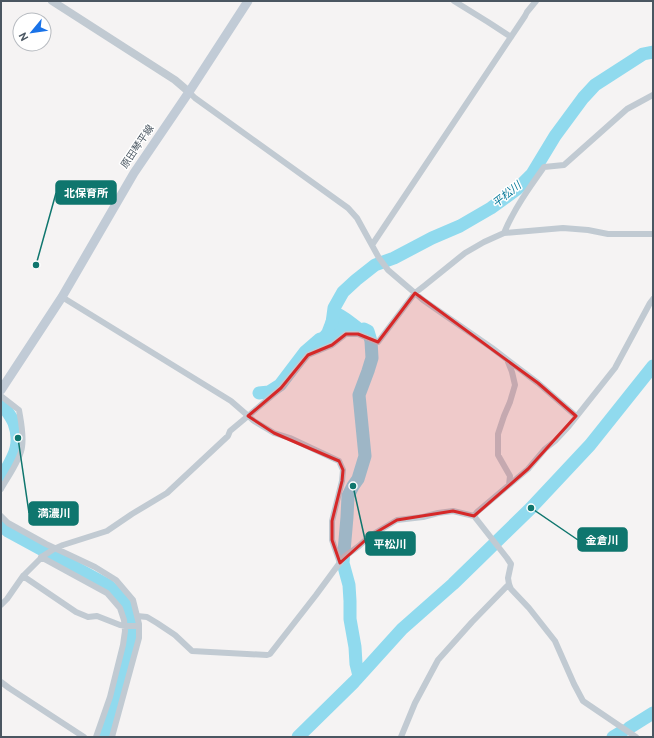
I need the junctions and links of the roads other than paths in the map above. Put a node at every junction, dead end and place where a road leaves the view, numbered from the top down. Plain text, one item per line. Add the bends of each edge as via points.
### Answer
1 (52, 1) edge
2 (248, 1) edge
3 (454, 1) edge
4 (536, 1) edge
5 (511, 37) junction
6 (190, 92) junction
7 (653, 95) edge
8 (504, 232) junction
9 (653, 234) edge
10 (372, 245) junction
11 (415, 293) junction
12 (62, 297) junction
13 (653, 299) edge
14 (505, 359) junction
15 (1, 390) edge
16 (1, 396) edge
17 (248, 416) junction
18 (576, 416) junction
19 (509, 485) junction
20 (1, 489) edge
21 (1, 516) edge
22 (474, 516) junction
23 (55, 548) junction
24 (42, 557) junction
25 (340, 563) junction
26 (24, 576) junction
27 (509, 584) junction
28 (2, 602) edge
29 (137, 616) junction
30 (126, 626) junction
31 (139, 626) junction
32 (1, 682) edge
33 (84, 737) edge
34 (96, 737) edge
35 (112, 737) edge
36 (401, 737) edge
37 (636, 737) edge

1 - 6 street
2 - 6 main road, 原田琴平線
3 - 5 street
4 - 5 street
5 - 10 street
6 - 10 street via 201,103 348,208 357,218
6 - 12 main road, 原田琴平線 via 134,173
7 - 8 street via 627,109 564,165 544,167 510,218
8 - 9 street via 563,228 608,234
8 - 11 street via 465,253
10 - 11 street via 388,270
11 - 14 street
11 - 17 street via 378,342 358,334 346,334 332,345 308,355 281,388
12 - 15 main road, 原田琴平線
12 - 17 street via 231,401
13 - 18 street via 615,368
14 - 18 street
14 - 19 street via 510,365 515,385 498,434 498,455 510,476
16 - 20 street via 19,410 23,446
17 - 23 street via 167,493 107,531
17 - 25 street via 274,433 339,461 343,470 332,521 332,540
18 - 19 street via 528,469
19 - 22 street
21 - 23 street via 8,523
22 - 25 street via 453,511 397,520 370,536
22 - 27 street via 508,558 511,564
23 - 24 street
23 - 29 street via 116,580 133,600
24 - 26 street
24 - 30 street via 107,593 120,608
25 - 29 street via 270,654 192,651 176,635 157,622
26 - 28 street
26 - 30 street via 76,612 88,617 98,616
27 - 36 street via 438,660 415,703
27 - 37 street via 554,641 583,701
29 - 31 street
30 - 31 street
30 - 34 street via 110,697
31 - 35 street via 139,638
32 - 33 street

